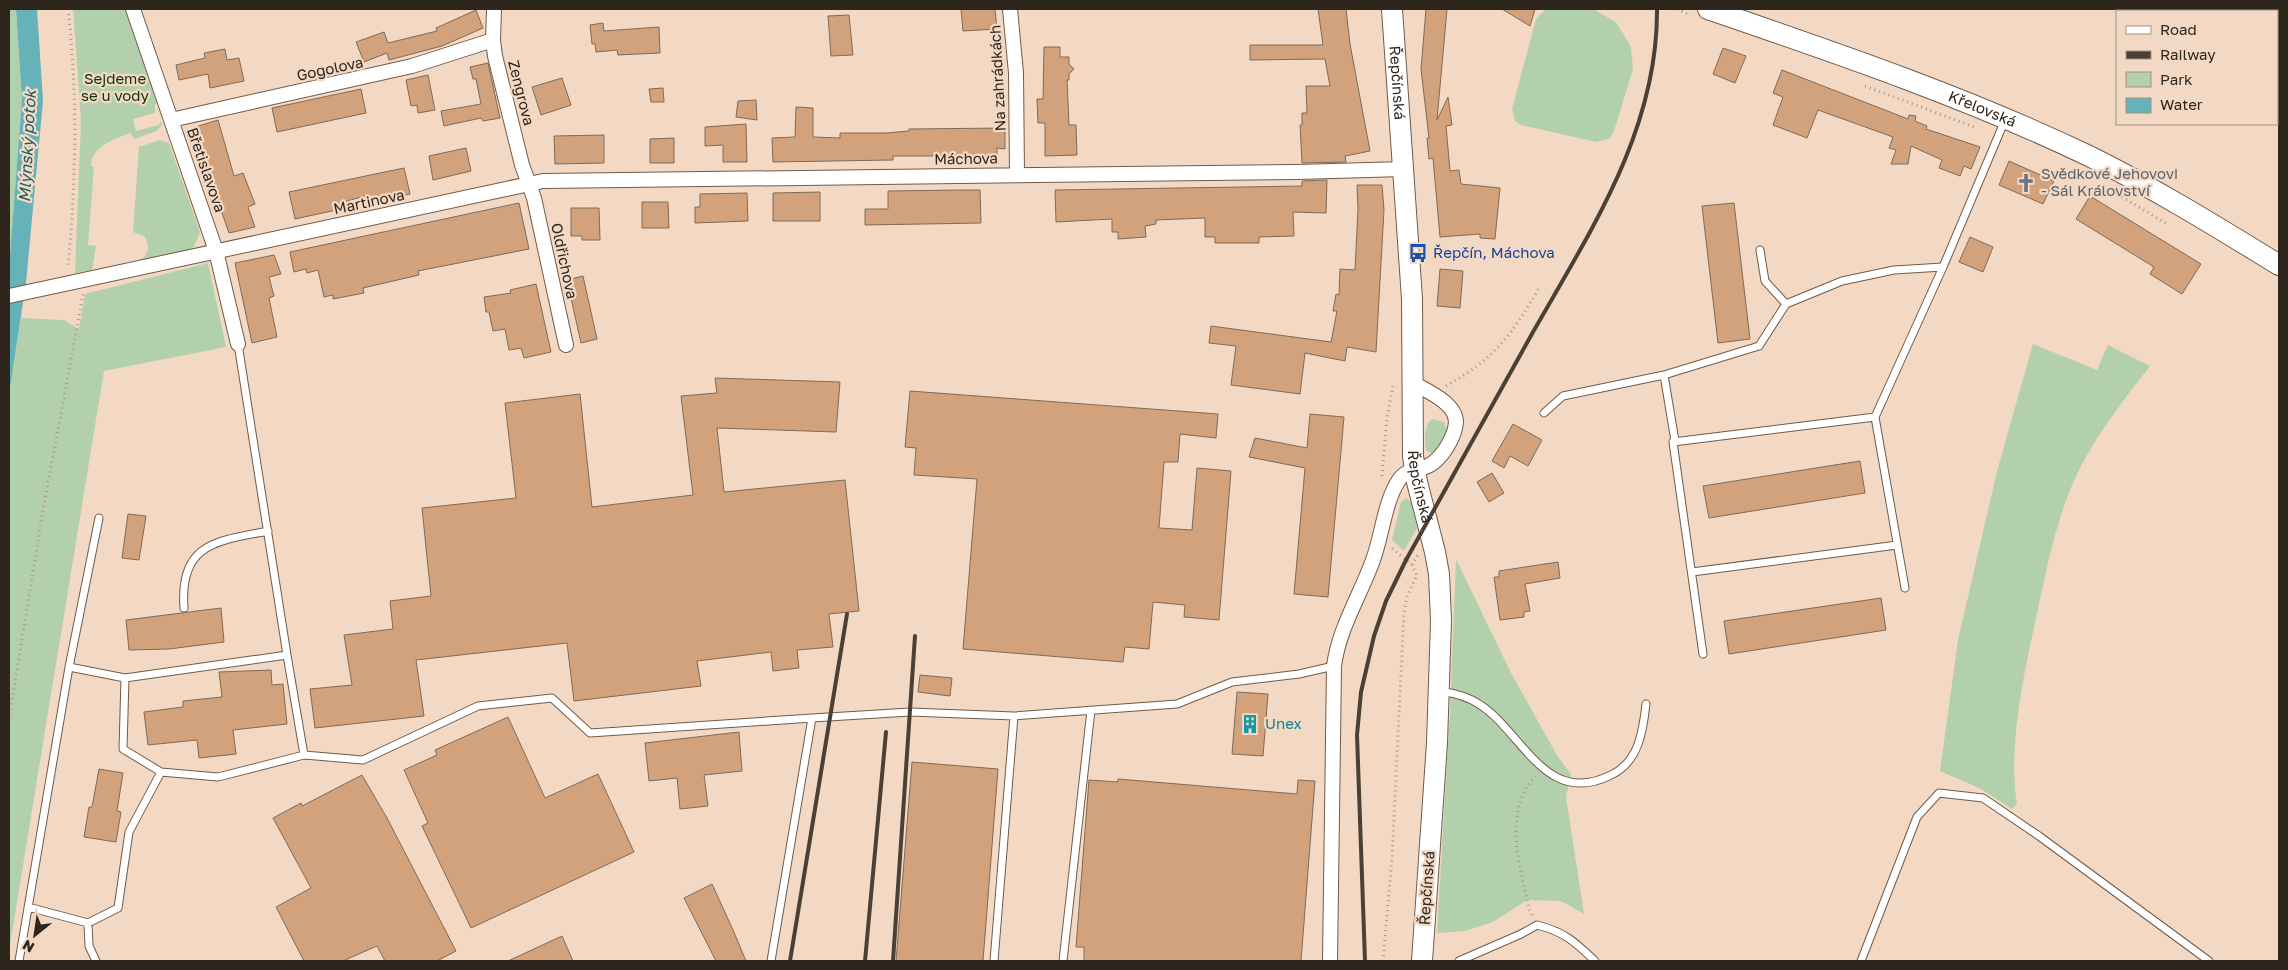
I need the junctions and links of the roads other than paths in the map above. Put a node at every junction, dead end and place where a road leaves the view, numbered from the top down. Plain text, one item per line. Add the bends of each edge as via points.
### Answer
1 (133, 9) edge
2 (494, 9) edge
3 (1010, 9) edge
4 (1392, 9) edge
5 (1708, 9) edge
6 (493, 40) junction
7 (171, 120) junction
8 (2005, 120) junction
9 (1396, 169) junction
10 (1017, 175) junction
11 (529, 184) junction
12 (1760, 250) dead end
13 (216, 252) junction
14 (2279, 265) edge
15 (1943, 267) junction
16 (9, 296) edge
17 (1786, 304) junction
18 (238, 344) joint
19 (566, 344) dead end
20 (1664, 375) junction
21 (1413, 382) junction
22 (1544, 413) dead end
23 (1875, 417) junction
24 (1675, 441) junction
25 (1415, 469) junction
26 (99, 518) dead end
27 (268, 531) junction
28 (1898, 545) junction
29 (1692, 572) junction
30 (1905, 588) dead end
31 (184, 608) dead end
32 (1703, 654) dead end
33 (287, 656) junction
34 (1334, 666) junction
35 (69, 667) junction
36 (125, 678) junction
37 (1439, 691) junction
38 (1646, 704) dead end
39 (1091, 710) junction
40 (1014, 716) junction
41 (812, 718) junction
42 (304, 755) junction
43 (161, 772) junction
44 (28, 907) junction
45 (88, 923) junction
46 (19, 961) edge
47 (96, 961) edge
48 (771, 961) edge
49 (994, 961) edge
50 (1063, 961) edge
51 (1330, 961) edge
52 (1422, 961) edge
53 (1459, 961) edge
54 (1595, 961) edge
55 (1861, 961) edge
56 (2209, 961) edge

1 - 7 street, Břetislavova
2 - 6 street, Zengrova
3 - 10 street, Na zahrádkách via 1016,73
4 - 9 street, Řepčínská
5 - 8 street, Křelovská via 1919,85
6 - 7 street, Gogolova via 412,66
6 - 11 street, Zengrova via 519,156
7 - 13 street, Břetislavova
8 - 14 street, Křelovská via 2114,169
8 - 15 lane
9 - 10 street, Máchova
9 - 21 street, Řepčínská via 1412,298
10 - 11 street, Máchova via 543,181
11 - 13 street, Martinova
11 - 19 street, Oldřichova
12 - 17 lane via 1765,281
13 - 16 street, Martinova
13 - 18 street, Břetislavova
15 - 17 lane via 1894,270 1842,281
15 - 23 lane
17 - 20 lane via 1759,346
18 - 27 lane
20 - 22 lane via 1563,396
20 - 24 lane
21 - 25 street, Řepčínská
21 - 25 street via 1451,409 1456,424 1440,456 1428,466
23 - 24 lane
23 - 28 lane
24 - 29 lane
25 - 34 street via 1401,476 1393,491 1373,559 1336,645
25 - 37 street, Řepčínská via 1439,574
26 - 35 lane
27 - 31 lane via 217,542 196,556 184,584
27 - 33 lane
28 - 29 lane
28 - 30 lane
29 - 32 lane
33 - 36 lane
33 - 42 lane
34 - 39 lane via 1232,682 1177,704
34 - 51 street
35 - 36 lane
35 - 44 lane
36 - 43 lane via 123,749
37 - 38 lane via 1479,704 1542,768 1561,780 1579,783 1592,782 1617,772 1634,755 1644,729
37 - 52 street, Řepčínská
39 - 40 lane
39 - 50 lane
40 - 41 lane via 910,712
40 - 49 lane
41 - 42 lane via 590,733 552,698 478,706 363,760
41 - 48 lane
42 - 43 lane via 218,777
43 - 45 lane via 129,832 118,908
44 - 45 lane
44 - 46 lane
45 - 47 lane via 89,946
53 - 54 lane via 1537,925 1568,936
55 - 56 lane via 1917,818 1939,794 1983,798

